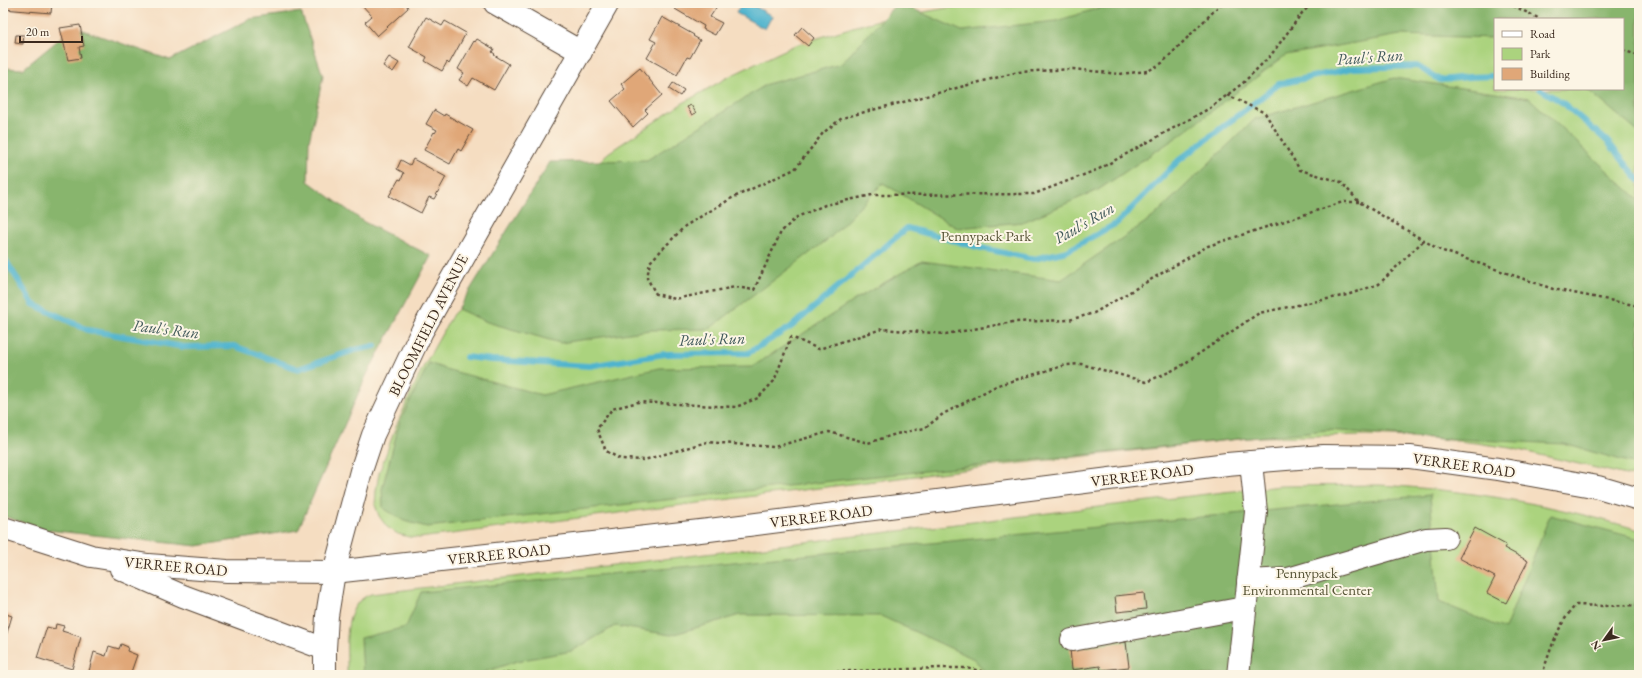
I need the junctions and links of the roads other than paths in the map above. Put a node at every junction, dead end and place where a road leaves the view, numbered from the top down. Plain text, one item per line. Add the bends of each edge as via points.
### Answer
1 (495, 3) edge
2 (608, 3) edge
3 (581, 52) junction
4 (1251, 462) junction
5 (1639, 499) edge
6 (3, 528) edge
7 (1446, 538) dead end
8 (91, 556) junction
9 (334, 572) junction
10 (1248, 581) junction
11 (1244, 608) junction
12 (1072, 640) dead end
13 (324, 649) junction
14 (325, 675) edge
15 (1238, 675) edge

1 - 3 main road
2 - 3 main road, BLOOMFIELD AVENUE
3 - 9 main road, BLOOMFIELD AVENUE via 412,351 373,436
4 - 5 main road, VERREE ROAD via 1323,456 1410,457 1498,469 1598,487
4 - 9 main road, VERREE ROAD via 709,530
4 - 10 main road via 1256,512
6 - 8 main road, VERREE ROAD
7 - 10 main road via 1426,539 1288,579
8 - 9 main road, VERREE ROAD via 186,568
8 - 13 main road via 183,596
9 - 13 main road, BLOOMFIELD AVENUE
10 - 11 main road
11 - 12 main road
11 - 15 main road
13 - 14 main road, BLOOMFIELD AVENUE

